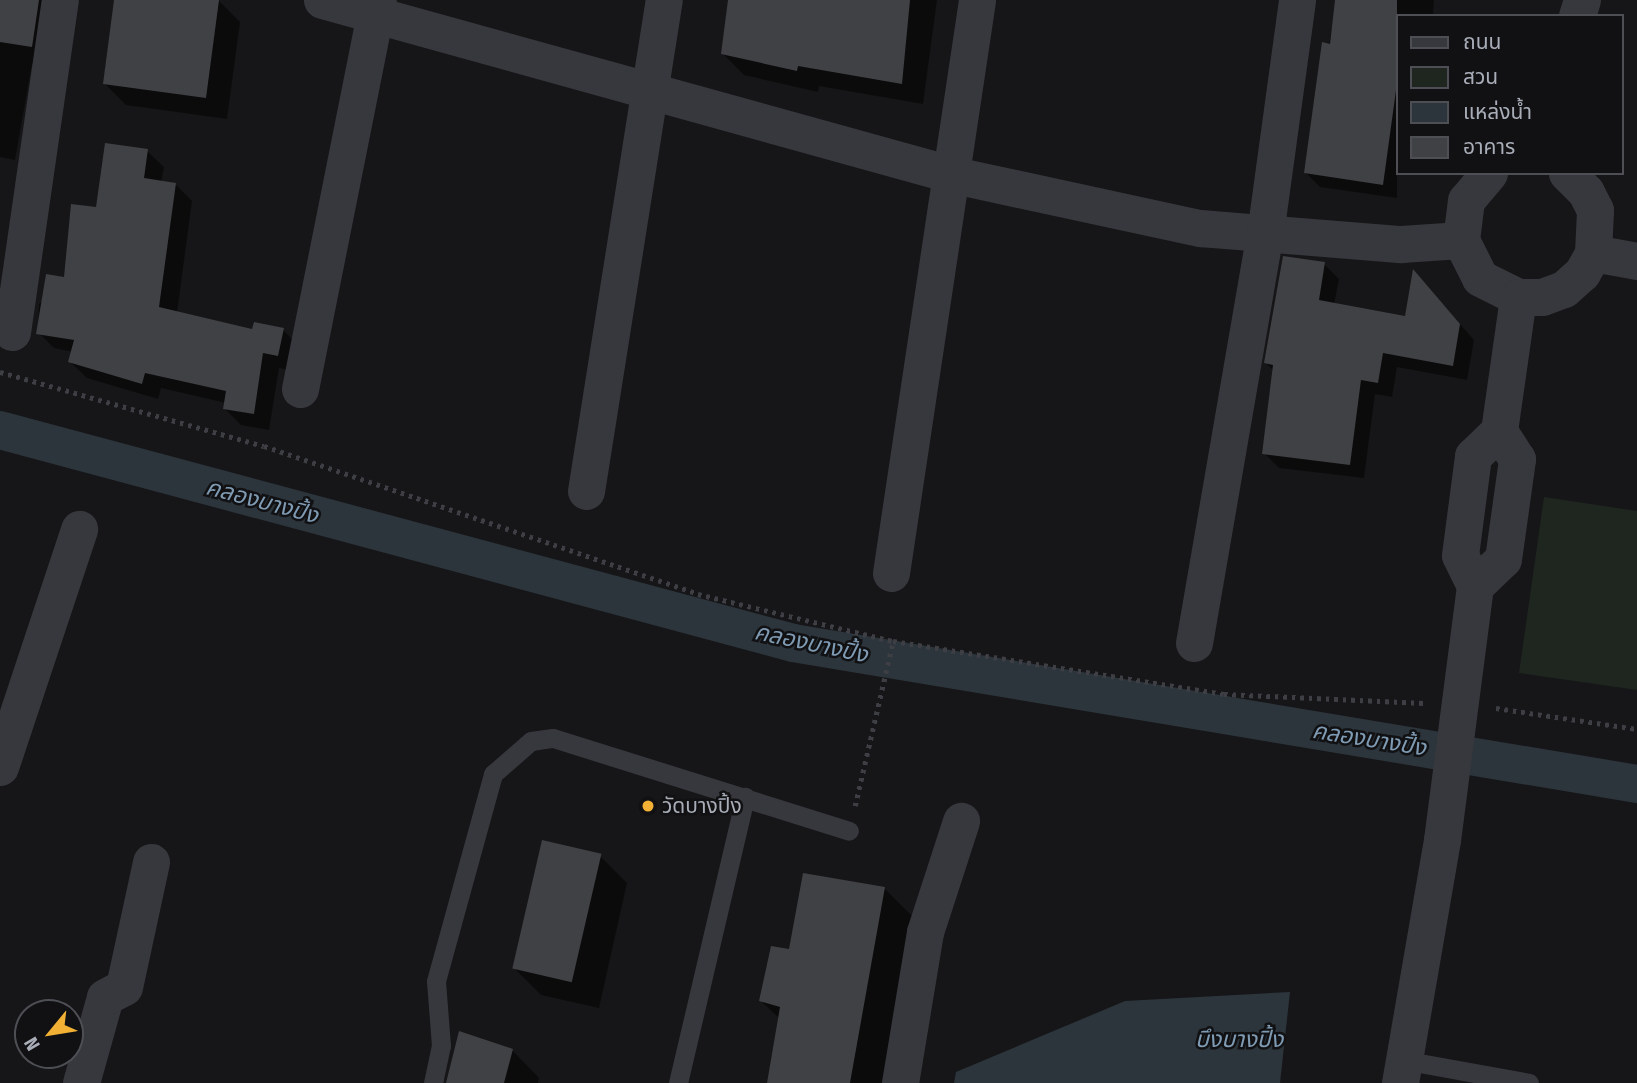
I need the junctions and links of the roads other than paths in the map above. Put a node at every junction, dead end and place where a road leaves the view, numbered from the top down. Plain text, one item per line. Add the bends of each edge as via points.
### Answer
1 (60, 0) edge
2 (322, 0) edge
3 (664, 0) edge
4 (977, 0) edge
5 (1297, 0) edge
6 (376, 7) edge
7 (648, 92) junction
8 (954, 175) junction
9 (1487, 175) edge
10 (1569, 175) edge
11 (1265, 234) junction
12 (1461, 240) junction
13 (1593, 253) junction
14 (1637, 261) edge
15 (1518, 298) junction
16 (12, 331) dead end
17 (300, 389) dead end
18 (586, 491) dead end
19 (79, 529) dead end
20 (891, 573) dead end
21 (1194, 643) dead end
22 (0, 766) edge
23 (745, 797) junction
24 (961, 821) dead end
25 (849, 831) road end
26 (152, 862) dead end
27 (1402, 1072) edge
28 (81, 1083) edge
29 (433, 1083) edge
30 (678, 1083) edge
31 (900, 1083) edge
32 (1529, 1083) edge

1 - 16 street
2 - 6 street
3 - 7 street
4 - 8 street
5 - 11 street
6 - 7 street
6 - 17 street
7 - 8 street
7 - 18 street
8 - 11 street via 1200,229
8 - 20 street
9 - 12 street via 1466,200
10 - 13 street via 1586,191 1595,210
11 - 12 street via 1401,244
11 - 21 street
12 - 15 street via 1480,278
13 - 14 street
13 - 15 street via 1564,289 1542,297
15 - 27 street via 1499,430 1473,456 1460,555 1475,586 1442,840
19 - 22 street
23 - 25 lane
23 - 29 lane via 553,738 531,741 513,753 493,774 436,981 440,1046
23 - 30 lane
24 - 31 street via 925,932
26 - 28 street via 124,987 105,997
27 - 32 lane

